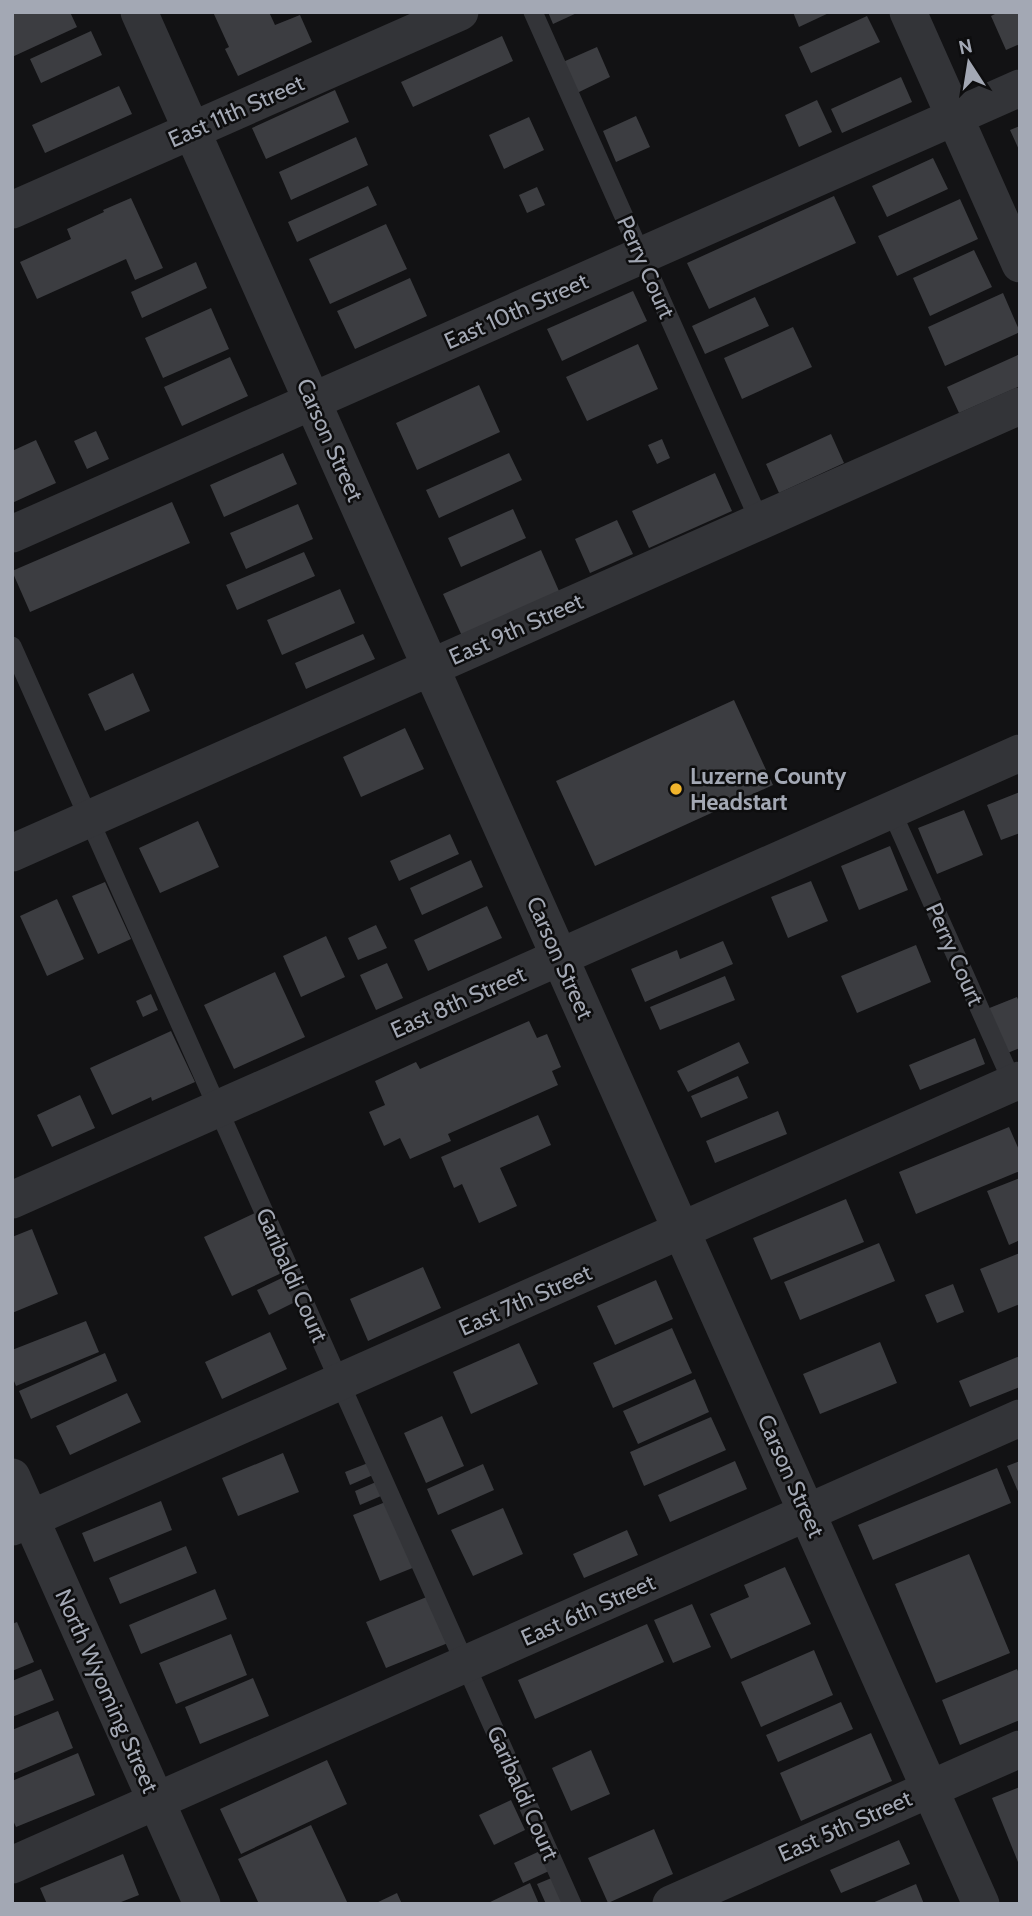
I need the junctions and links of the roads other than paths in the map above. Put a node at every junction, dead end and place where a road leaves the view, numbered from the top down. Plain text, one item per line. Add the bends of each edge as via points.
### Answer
1 (139, 12) edge
2 (460, 12) edge
3 (533, 12) edge
4 (908, 12) edge
5 (1020, 88) edge
6 (954, 117) junction
7 (192, 131) junction
8 (12, 210) edge
9 (641, 256) junction
10 (1020, 264) edge
11 (313, 401) junction
12 (1020, 406) edge
13 (760, 522) junction
14 (12, 534) edge
15 (12, 646) edge
16 (431, 667) junction
17 (1020, 753) edge
18 (891, 810) junction
19 (89, 818) junction
20 (12, 853) edge
21 (560, 957) junction
22 (1017, 1087) edge
23 (218, 1108) junction
24 (12, 1200) edge
25 (682, 1230) junction
26 (340, 1382) junction
27 (1020, 1419) edge
28 (12, 1477) edge
29 (807, 1513) junction
30 (21, 1523) edge
31 (466, 1664) junction
32 (1020, 1749) edge
33 (930, 1788) junction
34 (156, 1801) junction
35 (12, 1865) edge
36 (202, 1904) edge
37 (572, 1904) edge
38 (671, 1904) edge
39 (981, 1904) edge

1 - 7 street, Carson Street
2 - 7 street, East 11th Street
3 - 9 lane, Perry Court
4 - 6 street
5 - 6 street, East 10th Street
6 - 9 street, East 10th Street
6 - 10 street
7 - 8 street, East 11th Street
7 - 11 street, Carson Street
9 - 11 street, East 10th Street
9 - 13 lane, Perry Court
11 - 14 street, East 10th Street
11 - 16 street, Carson Street
12 - 13 street, East 9th Street
13 - 16 street, East 9th Street
15 - 19 lane, Garibaldi Court
16 - 19 street, East 9th Street
16 - 21 street, Carson Street
17 - 18 street, East 8th Street
18 - 21 street, East 8th Street
18 - 22 lane, Perry Court
19 - 20 street, East 9th Street
19 - 23 lane, Garibaldi Court
21 - 23 street, East 8th Street
21 - 25 street, Carson Street
22 - 25 street, East 7th Street
23 - 24 street, East 8th Street
23 - 26 lane, Garibaldi Court
25 - 26 street, East 7th Street
25 - 29 street, Carson Street
26 - 30 street, East 7th Street
26 - 31 lane, Garibaldi Court
27 - 29 street, East 6th Street
28 - 30 street, North Wyoming Street
29 - 31 street, East 6th Street
29 - 33 street, Carson Street
30 - 34 street, North Wyoming Street
31 - 34 street, East 6th Street
31 - 37 lane, Garibaldi Court
32 - 33 street, East 5th Street
33 - 38 street, East 5th Street
33 - 39 street, Carson Street
34 - 35 street, East 6th Street
34 - 36 street, North Wyoming Street

